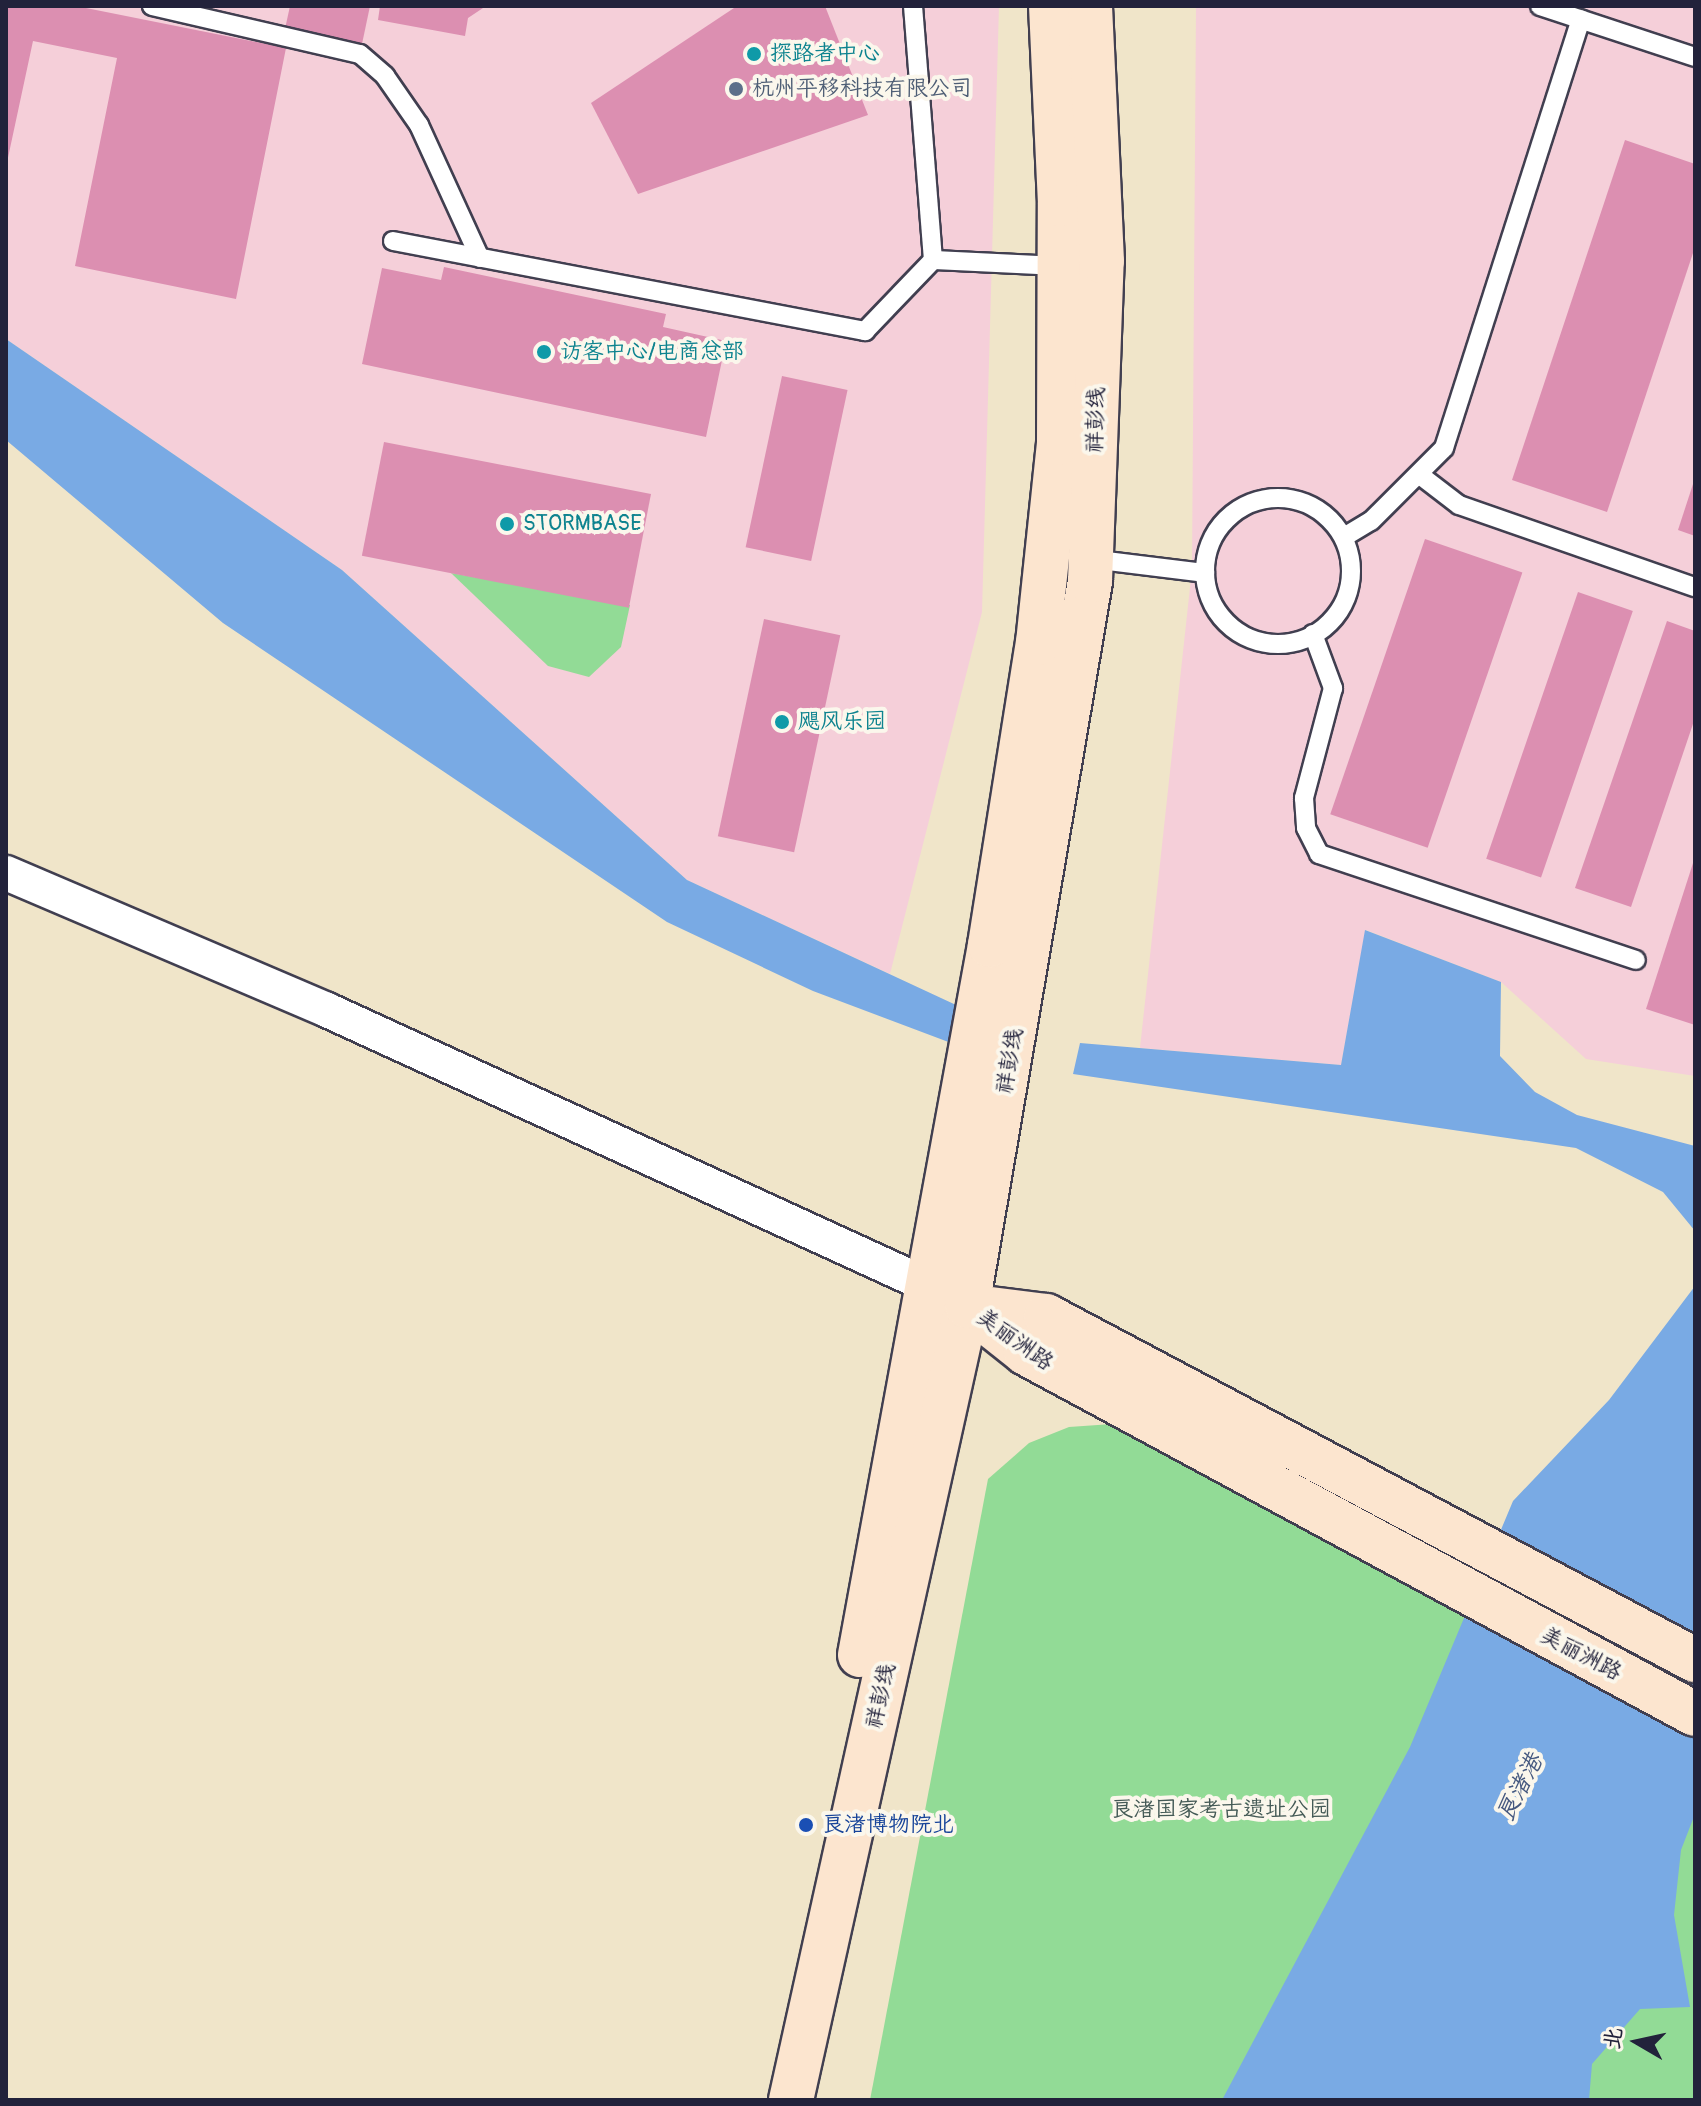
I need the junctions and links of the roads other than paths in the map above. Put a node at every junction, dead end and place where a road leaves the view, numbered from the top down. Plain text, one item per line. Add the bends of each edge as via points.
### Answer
1 (152, 6) edge
2 (913, 6) edge
3 (1051, 6) edge
4 (1090, 6) edge
5 (1540, 6) edge
6 (1581, 19) junction
7 (1695, 57) edge
8 (393, 241) dead end
9 (480, 258) junction
10 (933, 260) junction
11 (1060, 266) junction
12 (1420, 475) junction
13 (1344, 537) junction
14 (1091, 559) junction
15 (1205, 573) junction
16 (1695, 587) edge
17 (1313, 634) junction
18 (6, 873) edge
19 (1636, 960) dead end
20 (929, 1282) junction
21 (967, 1306) junction
22 (1695, 1660) edge
23 (1695, 1714) edge
24 (769, 2100) edge
25 (791, 2100) edge

1 - 9 lane via 360,54 385,76 419,125
2 - 10 lane
3 - 11 main road, 祥彭线
4 - 14 main road, 祥彭线 via 1102,261
5 - 6 lane
6 - 7 lane
6 - 12 lane via 1444,448
8 - 9 lane
9 - 10 lane via 865,331
10 - 11 lane
11 - 20 main road, 祥彭线 via 1059,443 1038,643
12 - 13 lane via 1371,521
12 - 16 lane via 1459,505
13 - 15 lane via 1329,517 1308,503 1284,497 1260,500 1220,526
13 - 17 lane via 1351,560 1350,585 1342,607
14 - 15 lane
14 - 21 main road, 祥彭线
15 - 17 lane via 1221,617 1239,633 1284,644
17 - 19 lane via 1333,688 1304,798 1306,828 1319,854
18 - 20 street via 327,1010
20 - 21 street
20 - 24 main road, 祥彭线 via 853,1694
21 - 22 main road, 美丽洲路 via 1046,1316
21 - 23 main road, 美丽洲路 via 1026,1353
21 - 25 main road, 祥彭线

